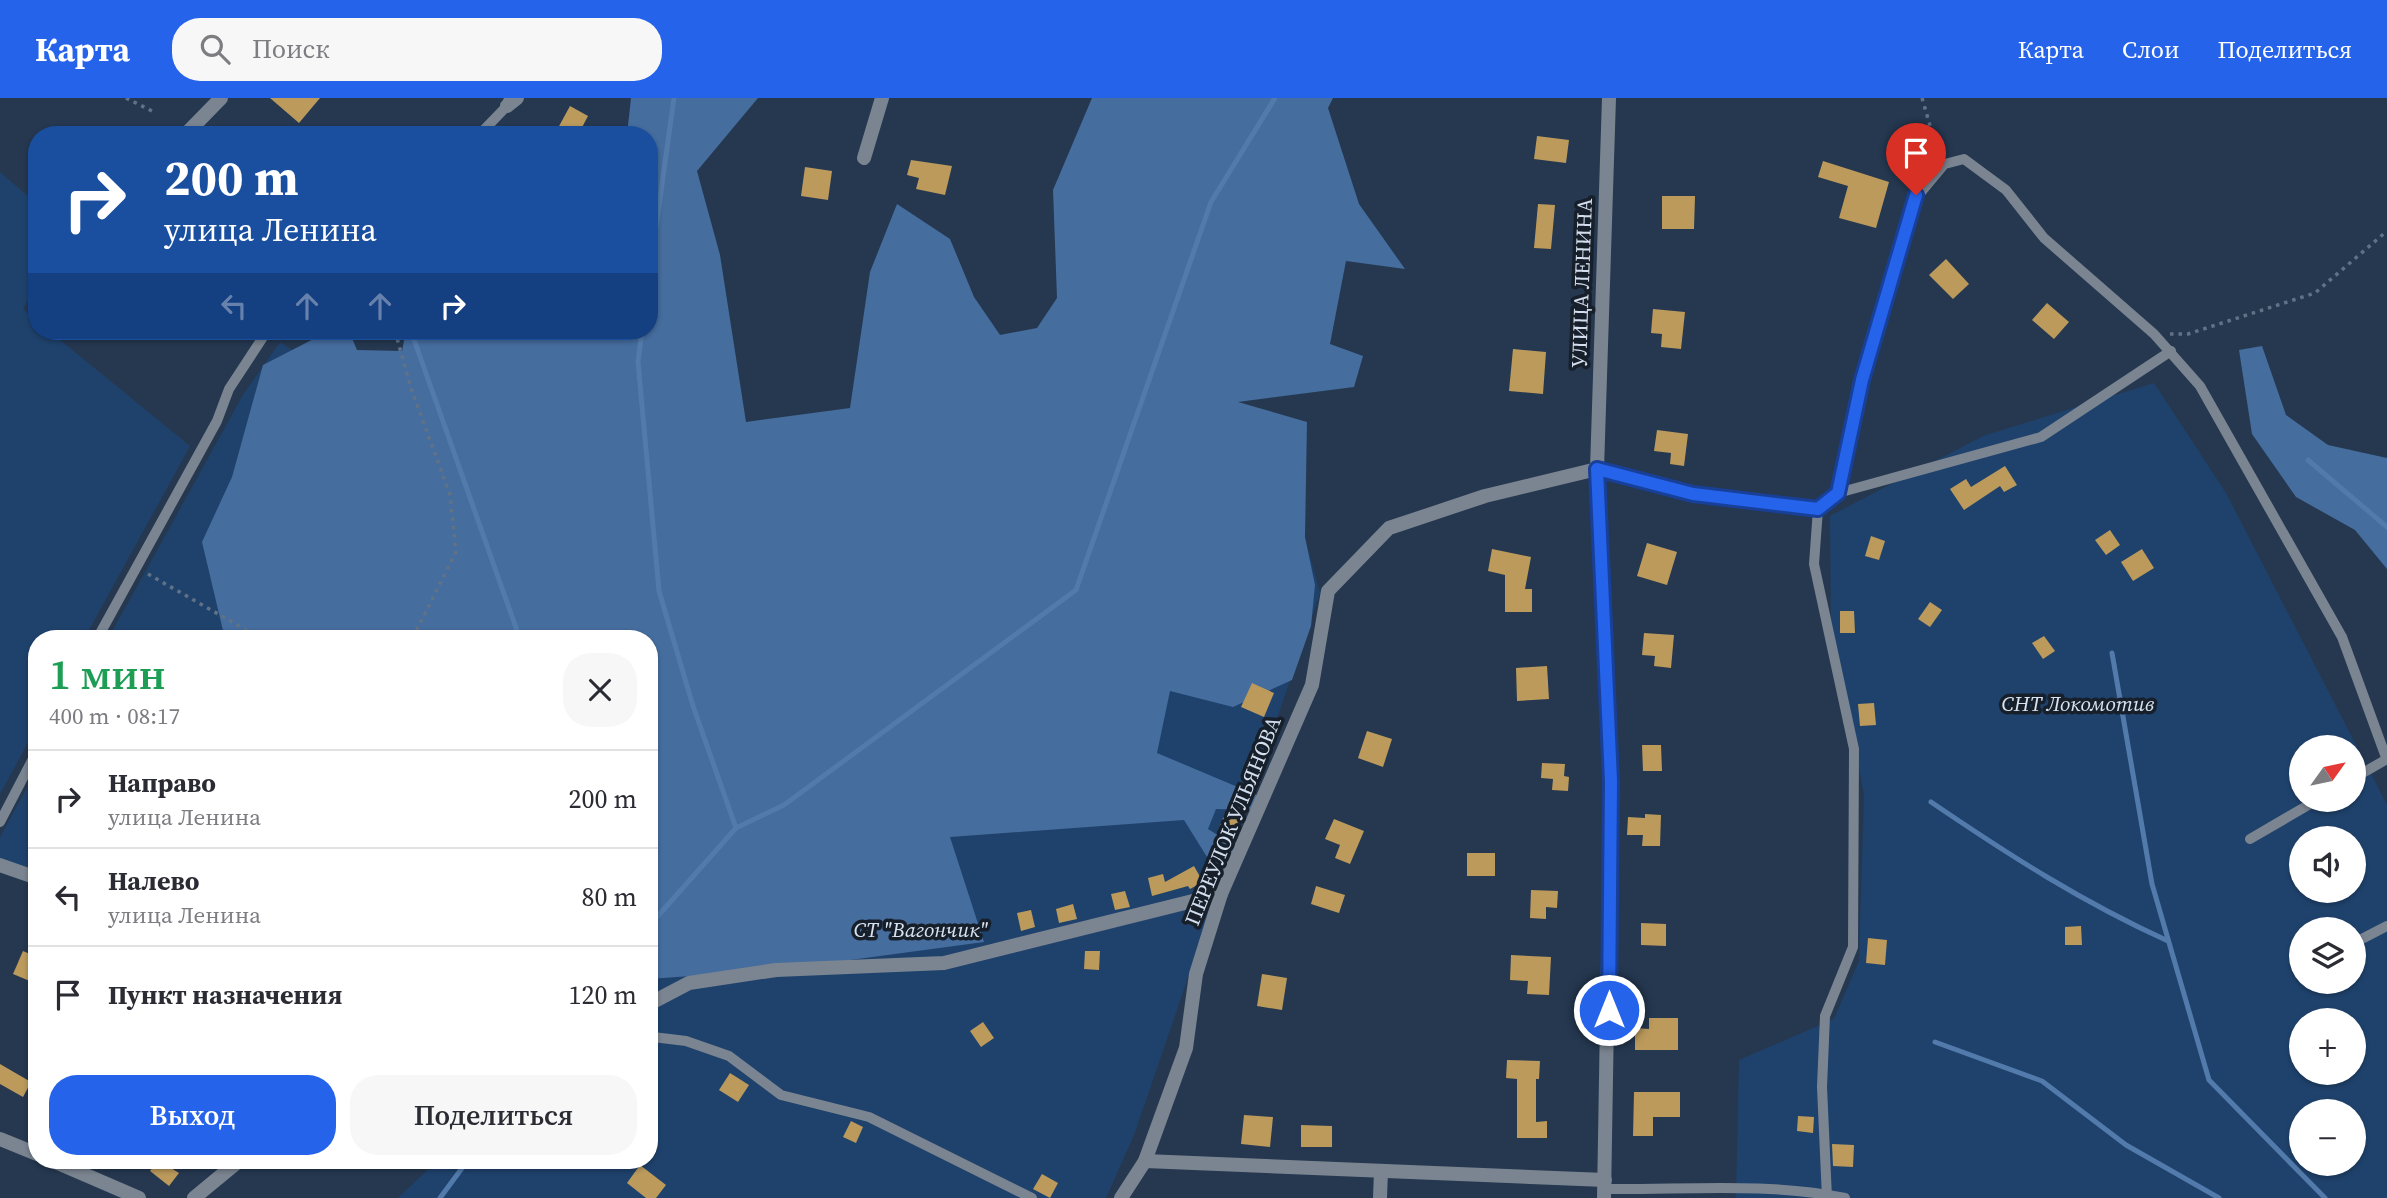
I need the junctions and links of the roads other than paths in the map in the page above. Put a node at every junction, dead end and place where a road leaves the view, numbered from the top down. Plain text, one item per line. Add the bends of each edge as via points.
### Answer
1 (220, 98) edge
2 (882, 98) edge
3 (1609, 98) edge
4 (511, 101) edge
5 (194, 126) edge
6 (487, 126) edge
7 (864, 158) dead end
8 (1941, 165) joint
9 (261, 340) edge
10 (2171, 351) junction
11 (1597, 469) junction
12 (1838, 493) junction
13 (1818, 509) junction
14 (102, 630) edge
15 (2387, 760) edge
16 (28, 768) edge
17 (2366, 771) edge
18 (2296, 812) edge
19 (0, 822) edge
20 (2250, 839) dead end
21 (0, 865) edge
22 (28, 875) edge
23 (1222, 894) junction
24 (2387, 926) edge
25 (2366, 937) edge
26 (658, 999) edge
27 (658, 1036) edge
28 (0, 1139) edge
29 (28, 1150) edge
30 (1145, 1161) junction
31 (72, 1169) edge
32 (229, 1169) edge
33 (1381, 1171) junction
34 (1604, 1189) edge
35 (1827, 1196) edge
36 (139, 1198) edge
37 (194, 1198) edge
38 (1032, 1198) edge
39 (1121, 1198) edge
40 (1380, 1198) edge
41 (1845, 1198) edge

1 - 5 street
2 - 7 street
3 - 11 street, УЛИЦА ЛЕНИНА
4 - 6 lane
8 - 10 lane via 1964,159 2006,190 2044,238
8 - 12 street via 1916,195 1862,380
9 - 14 lane via 229,389 217,421
10 - 12 lane via 2041,437
10 - 15 lane via 2200,386 2342,637
11 - 13 street via 1693,494
11 - 23 street, ПЕРЕУЛОК УЛЬЯНОВА via 1485,496 1389,528 1328,591 1312,685
11 - 34 street, УЛИЦА ЛЕНИНА via 1611,781
12 - 13 street
13 - 35 lane via 1814,565 1854,750 1853,947 1825,1016 1822,1087
15 - 17 lane
16 - 19 lane
18 - 20 lane
21 - 22 street
23 - 26 street via 944,962 764,972 689,983
23 - 30 street, ПЕРЕУЛОК УЛЬЯНОВА via 1196,974 1186,1048
24 - 25 lane
27 - 38 lane via 729,1056 781,1095 869,1117
28 - 29 street
30 - 33 street
30 - 39 street, ПЕРЕУЛОК УЛЬЯНОВА
31 - 36 street
32 - 37 street
33 - 34 street
33 - 40 street
34 - 35 lane via 1771,1189
35 - 41 lane

